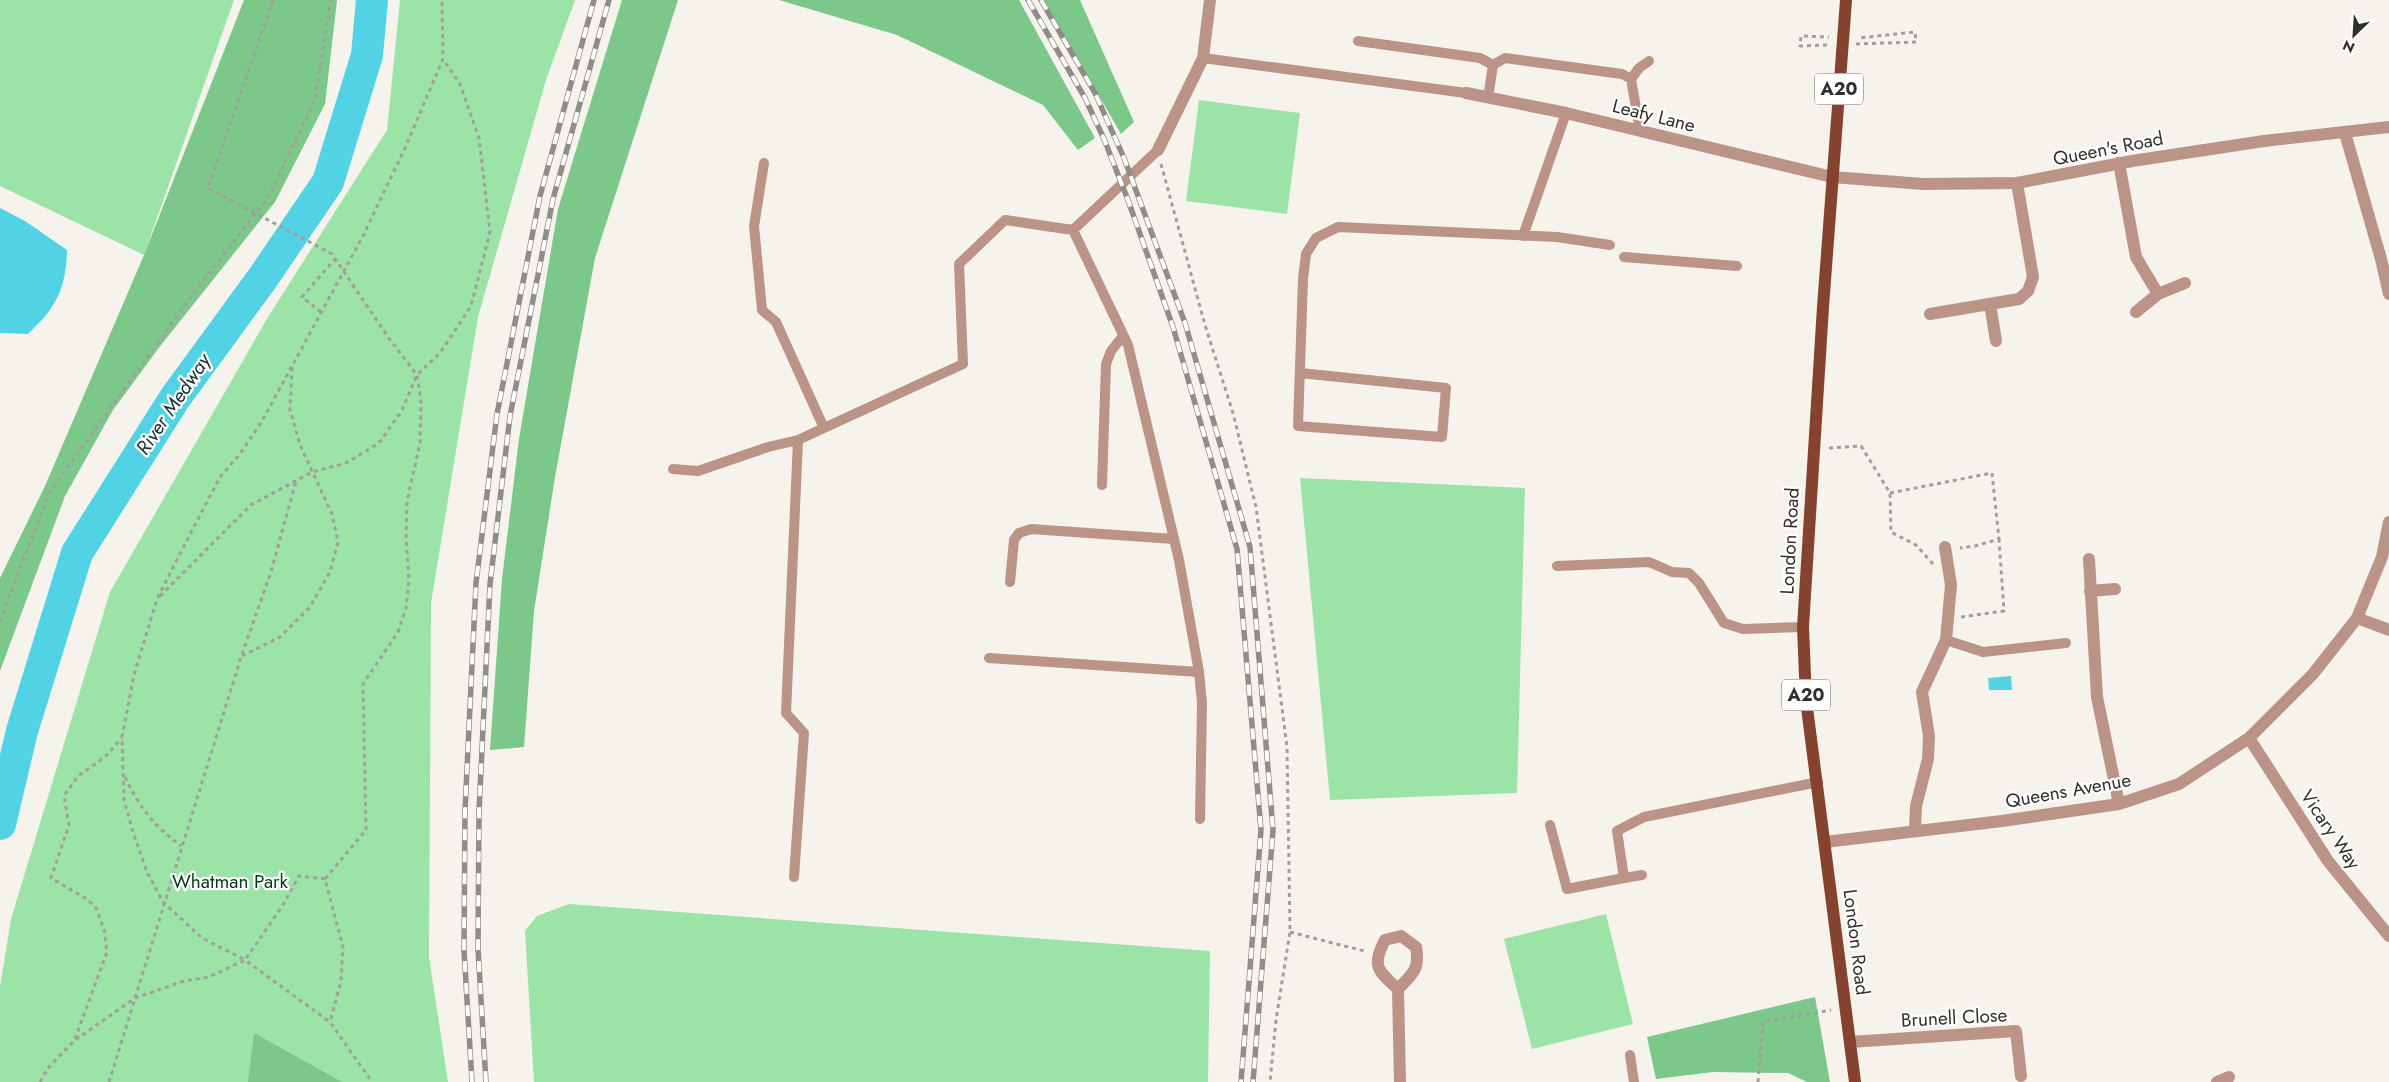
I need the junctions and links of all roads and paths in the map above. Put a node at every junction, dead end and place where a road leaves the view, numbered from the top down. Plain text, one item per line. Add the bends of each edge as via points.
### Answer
1 (273, 0) edge
2 (331, 0) edge
3 (442, 0) edge
4 (1210, 0) edge
5 (1846, 0) edge
6 (1358, 41) dead end
7 (1202, 58) junction
8 (443, 59) junction
9 (1649, 61) dead end
10 (1493, 65) junction
11 (1631, 79) junction
12 (1466, 93) joint
13 (1488, 98) junction
14 (1566, 113) junction
15 (2389, 128) edge
16 (1640, 131) junction
17 (2346, 139) junction
18 (1158, 150) junction
19 (764, 163) dead end
20 (2119, 163) junction
21 (1832, 177) junction
22 (2017, 183) junction
23 (1073, 230) junction
24 (1523, 236) junction
25 (1610, 244) dead end
26 (1624, 257) dead end
27 (335, 259) junction
28 (1737, 266) dead end
29 (2184, 283) dead end
30 (2158, 294) junction
31 (2389, 294) edge
32 (1990, 304) junction
33 (321, 312) junction
34 (2136, 312) dead end
35 (1930, 314) dead end
36 (1123, 336) junction
37 (1996, 341) dead end
38 (293, 363) junction
39 (1300, 373) junction
40 (417, 375) junction
41 (824, 428) junction
42 (798, 440) junction
43 (1814, 448) junction
44 (673, 469) dead end
45 (312, 472) junction
46 (296, 480) junction
47 (1102, 485) dead end
48 (1890, 493) junction
49 (2389, 522) edge
50 (1174, 539) junction
51 (1999, 539) junction
52 (1945, 547) dead end
53 (1959, 548) dead end
54 (2089, 559) dead end
55 (1933, 565) dead end
56 (1557, 566) dead end
57 (1010, 582) dead end
58 (2115, 589) dead end
59 (2090, 591) junction
60 (157, 599) junction
61 (1948, 618) junction
62 (2357, 618) junction
63 (0, 621) edge
64 (1803, 627) junction
65 (2389, 630) edge
66 (1946, 640) junction
67 (2066, 643) dead end
68 (241, 657) junction
69 (989, 658) dead end
70 (1199, 672) junction
71 (122, 737) junction
72 (2249, 738) junction
73 (124, 774) junction
74 (1818, 782) junction
75 (2119, 804) junction
76 (1200, 819) dead end
77 (1550, 825) dead end
78 (1915, 831) junction
79 (1825, 842) junction
80 (181, 846) junction
81 (1642, 875) dead end
82 (794, 877) dead end
83 (1624, 878) junction
84 (326, 879) junction
85 (163, 902) junction
86 (1290, 932) junction
87 (2389, 936) edge
88 (1377, 955) junction
89 (245, 960) junction
90 (1398, 990) junction
91 (135, 998) junction
92 (1846, 1007) junction
93 (330, 1022) junction
94 (74, 1041) junction
95 (1850, 1042) junction
96 (1630, 1055) dead end
97 (2021, 1076) dead end
98 (40, 1082) edge
99 (109, 1082) edge
100 (372, 1082) edge
101 (1270, 1082) edge
102 (1400, 1082) edge
103 (1634, 1082) edge
104 (1758, 1082) edge
105 (1855, 1082) edge

1 - 27 path via 208,188 332,254
2 - 63 path via 315,99 270,195 196,290 49,493
3 - 8 path
4 - 7 street
5 - 21 main road, London Road / A20
6 - 10 lane via 1480,58
7 - 12 lane
7 - 18 street
8 - 33 path via 406,148
8 - 40 path via 460,84 479,138 490,232 471,306 440,353
9 - 11 lane
10 - 11 lane via 1504,58 1622,74
10 - 13 lane
11 - 16 lane
12 - 13 street, Leafy Lane
13 - 14 street, Leafy Lane
14 - 16 street, Leafy Lane
14 - 24 lane
15 - 17 street, Queen's Road
16 - 21 street, Leafy Lane
17 - 20 street, Queen's Road via 2264,142
17 - 31 street
18 - 23 lane
18 - 86 path via 1205,325 1233,413 1256,506 1287,747
19 - 41 lane via 754,226 762,310 776,322
20 - 22 street, Queen's Road
20 - 30 street via 2136,257
21 - 22 street, Queen's Road via 1923,184
21 - 43 main road, London Road / A20
22 - 32 street via 2033,277 2028,291 2019,299
23 - 36 lane
23 - 41 lane via 1004,220 959,264 963,364
24 - 25 lane
24 - 39 lane via 1338,227 1316,238 1306,254 1303,279
26 - 28 lane
27 - 33 path via 302,297
27 - 40 path
29 - 30 street
30 - 34 street
32 - 35 street
32 - 37 street
33 - 38 path
36 - 47 lane via 1106,364
36 - 50 lane via 1144,406
38 - 45 path via 290,410
38 - 60 path via 262,421 220,477
39 - 39 lane via 1446,388 1442,437 1298,426
40 - 45 path via 402,410 379,443 346,462
40 - 84 path via 421,402 420,443 407,502 409,580 406,608 398,632 364,684 366,830
41 - 42 lane
42 - 44 lane via 698,471
42 - 82 lane via 786,713 804,733
43 - 48 path via 1861,446
43 - 64 main road, London Road / A20
45 - 46 path
45 - 68 path via 332,514 338,542 330,572 310,607 280,637
46 - 60 path via 251,505
46 - 68 path via 271,572
48 - 51 path via 1992,473
48 - 55 path via 1891,532 1916,545
49 - 62 street, Queens Avenue via 2382,557
50 - 57 lane via 1031,528 1019,533 1014,540
50 - 70 lane
51 - 53 path
51 - 61 path via 2004,611
52 - 61 street via 1951,585
54 - 59 street
56 - 64 lane via 1649,562 1672,572 1689,573 1724,623 1743,629
58 - 59 street
59 - 75 street via 2097,697
60 - 71 path via 134,675
61 - 66 street
62 - 65 street
62 - 72 street, Queens Avenue via 2313,674
64 - 74 main road, London Road / A20 via 1806,700
66 - 67 lane via 1983,652
66 - 78 street via 1922,692 1929,736 1928,759 1916,806
68 - 80 path
69 - 70 lane
70 - 76 lane via 1202,703
71 - 73 path
71 - 94 path via 105,757 78,776 64,796 69,825 51,878 96,908 108,952
72 - 75 street, Queens Avenue via 2179,784
72 - 87 street, Vicary Way via 2328,861
73 - 80 path via 139,805 160,830
73 - 85 path via 124,800 132,832
74 - 79 main road, London Road / A20
74 - 83 lane via 1644,817 1617,832
75 - 78 street, Queens Avenue
77 - 83 lane via 1567,889
78 - 79 street, Queens Avenue
79 - 92 main road, London Road / A20
80 - 85 path
81 - 83 lane
84 - 89 path via 298,876 283,905
84 - 93 path via 343,947 340,981
85 - 89 path via 202,938
85 - 91 path
86 - 88 path
86 - 101 path
88 - 90 street via 1380,972
88 - 90 street via 1385,940 1401,936 1416,947 1419,962 1414,973
89 - 91 path via 209,976
89 - 93 path
90 - 102 street
91 - 94 path
91 - 99 path
92 - 95 main road, London Road / A20
92 - 104 path via 1763,1022
93 - 100 path
94 - 98 path via 48,1068
95 - 97 street, Brunell Close via 2016,1031
95 - 105 main road, London Road / A20
96 - 103 lane

